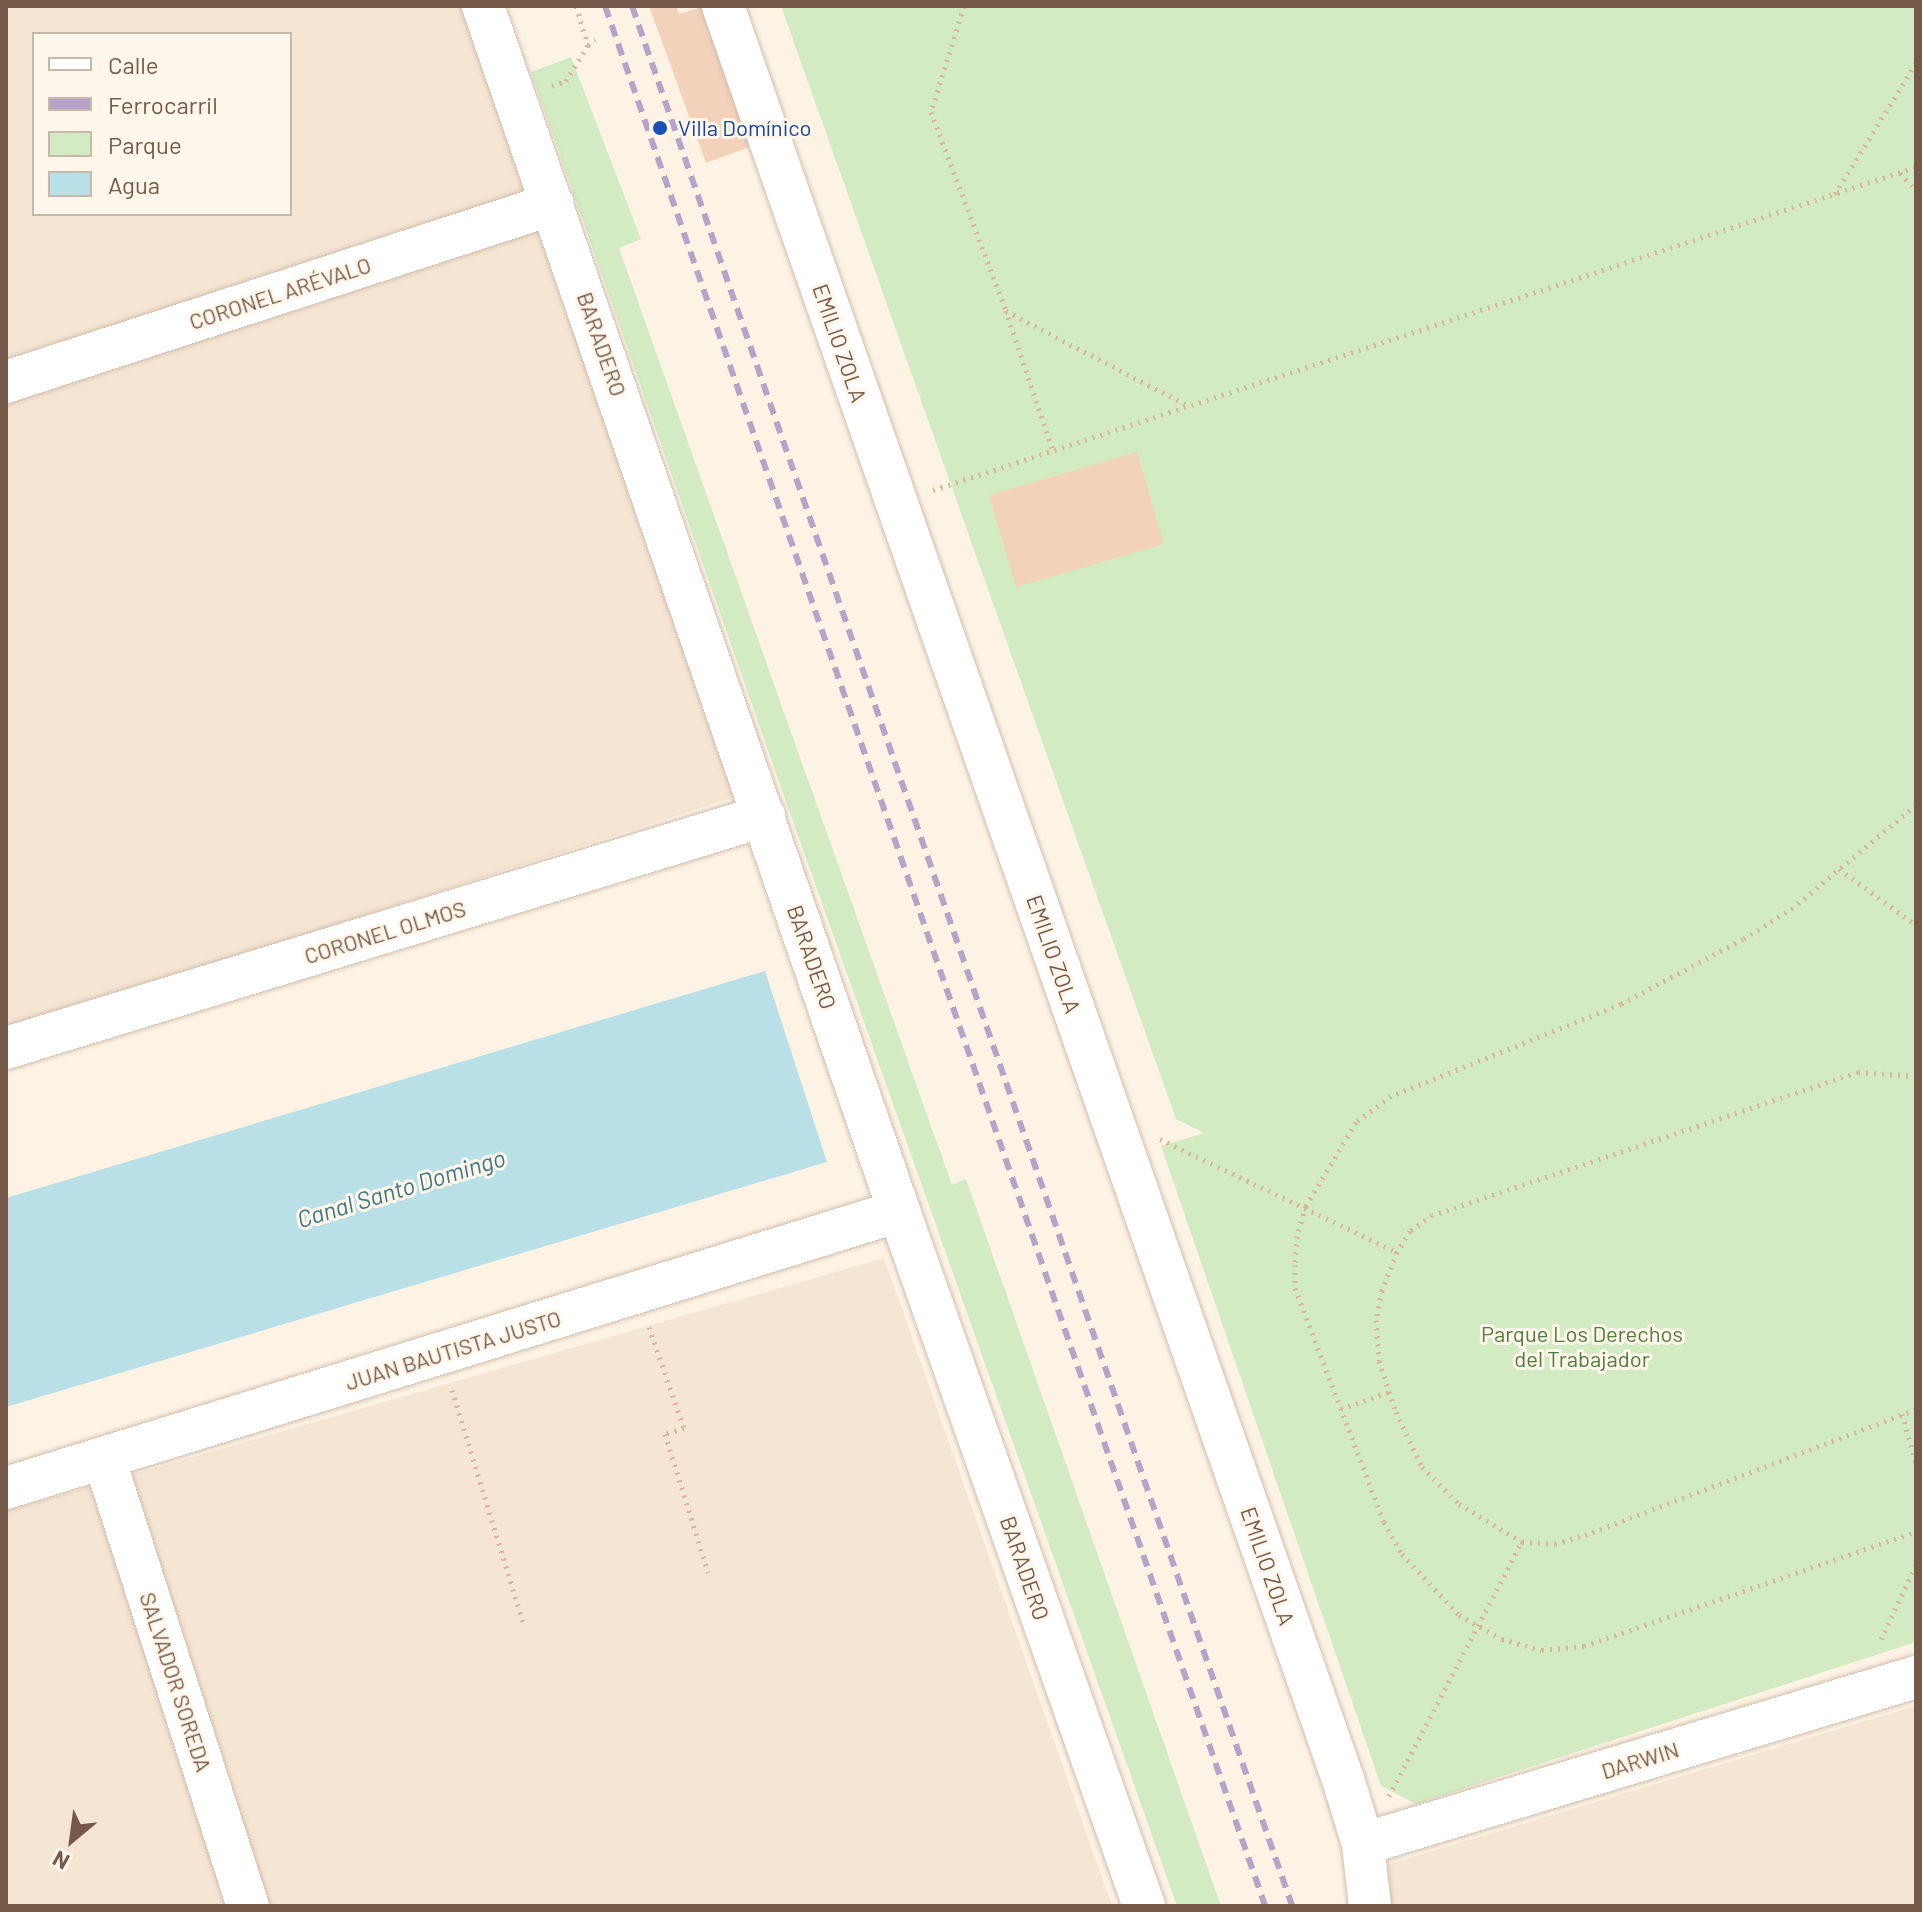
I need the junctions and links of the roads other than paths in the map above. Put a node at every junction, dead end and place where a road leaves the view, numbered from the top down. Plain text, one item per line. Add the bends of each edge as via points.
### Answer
1 (483, 6) edge
2 (723, 6) edge
3 (553, 204) junction
4 (6, 382) edge
5 (764, 816) junction
6 (6, 1048) edge
7 (899, 1211) junction
8 (104, 1458) junction
9 (6, 1488) edge
10 (1916, 1677) edge
11 (1363, 1844) junction
12 (248, 1906) edge
13 (1144, 1906) edge
14 (1370, 1906) edge

1 - 3 street, BARADERO
2 - 11 street, EMILIO ZOLA
3 - 4 street, CORONEL ARÉVALO
3 - 5 street, BARADERO
5 - 6 street, CORONEL OLMOS
5 - 7 street, BARADERO
7 - 8 street, JUAN BAUTISTA JUSTO
7 - 13 street, BARADERO
8 - 9 street, JUAN BAUTISTA JUSTO
8 - 12 street, SALVADOR SOREDA
10 - 11 street, DARWIN
11 - 14 street, EMILIO ZOLA

